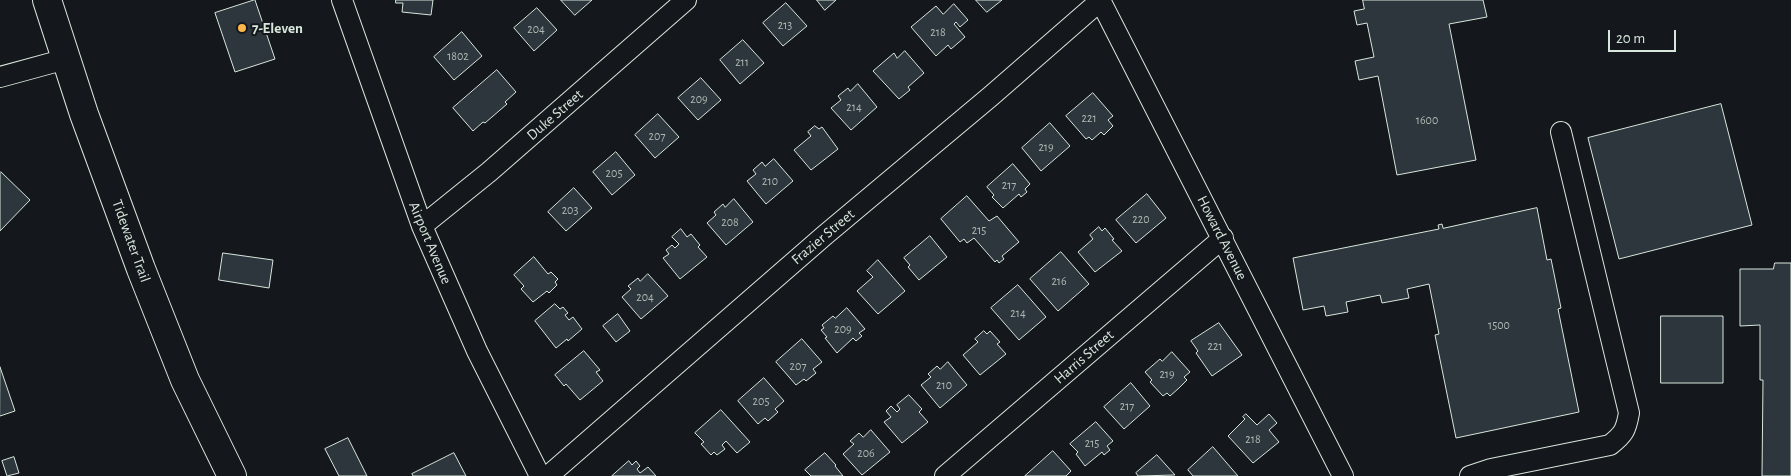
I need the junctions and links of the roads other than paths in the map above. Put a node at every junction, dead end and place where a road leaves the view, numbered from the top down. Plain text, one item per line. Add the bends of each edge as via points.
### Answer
1 (47, 0) edge
2 (342, 0) edge
3 (686, 0) edge
4 (1100, 0) edge
5 (66, 59) junction
6 (0, 77) edge
7 (1561, 132) dead end
8 (422, 226) junction
9 (1223, 238) junction
10 (1335, 472) edge
11 (232, 476) edge
12 (540, 476) edge
13 (548, 476) edge
14 (945, 476) edge
15 (1470, 476) edge

1 - 5 main road, Tidewater Trail
2 - 8 street, Airport Avenue
3 - 8 street, Duke Street via 489,172
4 - 9 street, Howard Avenue
4 - 13 street, Frazier Street
5 - 6 street
5 - 11 main road, Tidewater Trail via 141,269 185,380
7 - 15 street via 1629,413 1626,428 1610,445
8 - 12 street, Airport Avenue via 477,350
9 - 10 street, Howard Avenue
9 - 14 street, Harris Street

